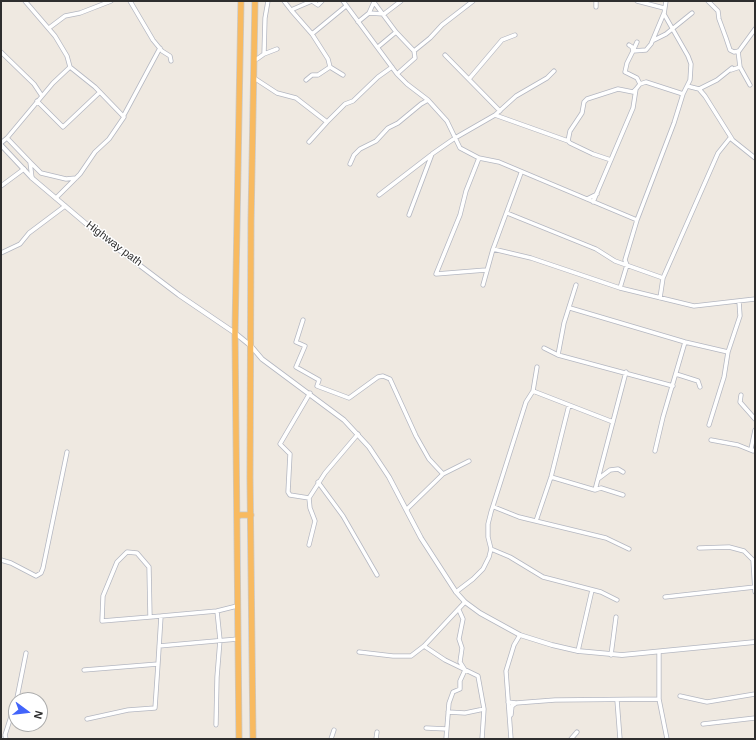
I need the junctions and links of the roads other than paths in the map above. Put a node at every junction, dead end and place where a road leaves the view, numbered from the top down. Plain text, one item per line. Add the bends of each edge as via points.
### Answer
1 (25, 1) edge
2 (111, 1) edge
3 (130, 1) edge
4 (241, 1) edge
5 (255, 1) edge
6 (268, 1) edge
7 (284, 1) edge
8 (322, 1) edge
9 (343, 1) edge
10 (400, 1) edge
11 (473, 1) edge
12 (596, 1) edge
13 (637, 1) edge
14 (666, 1) edge
15 (708, 1) edge
16 (373, 2) edge
17 (346, 6) junction
18 (596, 7) dead end
19 (291, 10) junction
20 (664, 11) junction
21 (369, 13) junction
22 (692, 13) dead end
23 (384, 14) junction
24 (358, 22) junction
25 (49, 28) junction
26 (672, 28) junction
27 (755, 29) edge
28 (396, 32) junction
29 (312, 34) junction
30 (515, 35) dead end
31 (653, 41) junction
32 (637, 42) dead end
33 (629, 45) dead end
34 (378, 47) junction
35 (160, 48) junction
36 (277, 49) dead end
37 (414, 51) junction
38 (633, 51) junction
39 (738, 51) junction
40 (1, 52) edge
41 (264, 54) junction
42 (445, 55) dead end
43 (254, 59) junction
44 (171, 61) dead end
45 (70, 67) junction
46 (330, 67) junction
47 (392, 67) junction
48 (740, 67) junction
49 (554, 71) dead end
50 (397, 74) junction
51 (343, 75) dead end
52 (254, 78) junction
53 (469, 79) junction
54 (306, 80) dead end
55 (640, 84) junction
56 (750, 85) dead end
57 (687, 86) junction
58 (636, 89) junction
59 (699, 89) junction
60 (100, 92) junction
61 (683, 94) junction
62 (42, 96) junction
63 (428, 100) junction
64 (37, 101) junction
65 (500, 111) junction
66 (124, 115) junction
67 (495, 115) junction
68 (327, 122) junction
69 (7, 138) junction
70 (455, 138) junction
71 (732, 139) junction
72 (568, 141) junction
73 (309, 142) dead end
74 (1, 144) edge
75 (432, 154) junction
76 (479, 158) junction
77 (755, 158) edge
78 (611, 160) junction
79 (30, 162) junction
80 (350, 164) dead end
81 (24, 169) junction
82 (521, 173) junction
83 (32, 178) junction
84 (76, 178) junction
85 (1, 186) edge
86 (597, 194) junction
87 (379, 195) dead end
88 (56, 198) junction
89 (587, 199) junction
90 (594, 202) junction
91 (66, 206) junction
92 (507, 213) junction
93 (409, 215) dead end
94 (637, 220) junction
95 (492, 249) junction
96 (1, 253) edge
97 (627, 265) junction
98 (486, 270) junction
99 (663, 278) junction
100 (483, 285) dead end
101 (576, 285) dead end
102 (620, 288) junction
103 (660, 298) junction
104 (755, 299) edge
105 (739, 302) junction
106 (570, 308) junction
107 (303, 320) dead end
108 (236, 333) junction
109 (685, 342) junction
110 (251, 346) junction
111 (544, 348) dead end
112 (728, 352) junction
113 (558, 355) junction
114 (537, 367) dead end
115 (626, 372) junction
116 (676, 374) junction
117 (673, 386) junction
118 (700, 387) dead end
119 (533, 391) junction
120 (310, 393) junction
121 (741, 395) dead end
122 (569, 404) junction
123 (755, 419) edge
124 (613, 422) junction
125 (709, 425) dead end
126 (755, 430) edge
127 (358, 434) junction
128 (711, 440) dead end
129 (655, 451) dead end
130 (754, 451) edge
131 (67, 452) dead end
132 (469, 461) dead end
133 (623, 472) dead end
134 (443, 474) junction
135 (551, 476) junction
136 (598, 479) junction
137 (318, 482) junction
138 (595, 490) junction
139 (623, 495) dead end
140 (309, 498) junction
141 (494, 508) junction
142 (407, 509) junction
143 (251, 515) junction
144 (237, 517) junction
145 (536, 521) junction
146 (309, 545) dead end
147 (699, 548) dead end
148 (491, 549) junction
149 (629, 549) dead end
150 (1, 560) edge
151 (377, 575) dead end
152 (754, 587) edge
153 (592, 590) junction
154 (456, 592) junction
155 (755, 592) edge
156 (665, 597) dead end
157 (617, 600) dead end
158 (465, 602) junction
159 (237, 606) junction
160 (459, 610) junction
161 (217, 611) junction
162 (160, 616) junction
163 (150, 617) junction
164 (616, 617) dead end
165 (520, 635) junction
166 (238, 639) junction
167 (220, 640) junction
168 (755, 642) edge
169 (159, 646) junction
170 (424, 646) junction
171 (578, 651) junction
172 (359, 652) dead end
173 (26, 653) dead end
174 (659, 653) junction
175 (611, 655) junction
176 (158, 664) junction
177 (84, 670) dead end
178 (465, 670) junction
179 (755, 694) edge
180 (680, 696) dead end
181 (659, 699) junction
182 (617, 700) junction
183 (508, 702) junction
184 (516, 703) junction
185 (484, 709) junction
186 (448, 712) junction
187 (755, 718) edge
188 (87, 719) dead end
189 (703, 724) dead end
190 (216, 725) dead end
191 (426, 728) dead end
192 (447, 729) junction
193 (334, 730) dead end
194 (377, 732) dead end
195 (577, 732) dead end
196 (510, 733) junction
197 (6, 739) edge
198 (239, 739) edge
199 (253, 739) edge
200 (331, 739) edge
201 (376, 739) edge
202 (446, 739) edge
203 (482, 739) edge
204 (511, 739) edge
205 (571, 739) edge
206 (620, 739) edge
207 (667, 739) edge

1 - 25 street
2 - 25 street via 65,16
3 - 35 street
4 - 108 highway
5 - 43 highway
6 - 41 street
7 - 19 street
8 - 19 street via 318,4 312,1
9 - 17 street
10 - 23 street
11 - 37 street
12 - 18 street
13 - 20 street
14 - 20 street
15 - 39 street via 718,11 730,50
16 - 21 street
16 - 23 street
17 - 24 street
17 - 29 street
19 - 29 street
20 - 26 street
20 - 31 street
21 - 23 street
21 - 24 street
22 - 26 street
23 - 28 street
24 - 34 street
25 - 45 street via 65,52
26 - 31 street
26 - 57 street via 691,64
27 - 39 street
28 - 34 street
28 - 37 street
29 - 46 street via 328,59
30 - 53 street via 502,40
31 - 38 street via 646,50
32 - 38 street
33 - 38 street
34 - 47 street
35 - 44 street via 170,56
35 - 66 street
36 - 41 street
37 - 50 street via 415,58
38 - 55 street via 625,72 637,78
39 - 48 street
40 - 62 street via 34,84
41 - 43 street
42 - 53 street
43 - 52 highway
45 - 60 street
45 - 62 street
46 - 51 street
46 - 54 street
47 - 50 street
47 - 68 street via 353,101 345,104
48 - 56 street
48 - 59 street via 731,69
49 - 65 street via 547,78 516,96
50 - 63 street
52 - 68 street via 277,93 296,98
52 - 110 highway
53 - 65 street
55 - 58 street
55 - 61 street via 653,83
57 - 59 street
57 - 61 street
58 - 72 street via 633,92 618,89 586,99 582,113 570,131
58 - 78 street via 633,108
59 - 71 street
60 - 64 street via 63,127
60 - 66 street
61 - 94 street
62 - 64 street
63 - 70 street via 447,121
63 - 80 street via 388,128 376,141 360,150
64 - 69 street
65 - 67 street
66 - 84 street via 109,138
67 - 70 street
67 - 72 street
68 - 73 street
69 - 74 street
69 - 79 street
70 - 75 street
70 - 76 street via 460,148
71 - 77 street
71 - 99 street via 729,138 718,153
72 - 78 street
74 - 81 street, Highway path
75 - 87 street
75 - 93 street
76 - 82 street via 499,162
76 - 98 street via 436,274
78 - 86 street
79 - 83 street
79 - 84 street via 41,173 66,179
81 - 83 street, Highway path
81 - 85 street
82 - 89 street
82 - 92 street
83 - 88 street, Highway path
84 - 88 street via 63,194
86 - 89 street
86 - 90 street
88 - 91 street, Highway path
89 - 90 street
90 - 94 street
91 - 96 street via 29,233 20,244
91 - 108 street, Highway path via 97,233
92 - 95 street
92 - 97 street via 596,249
94 - 97 street via 625,260
95 - 98 street
95 - 102 street via 531,258
97 - 99 street
97 - 102 street
98 - 100 street
99 - 103 street
101 - 106 street
102 - 103 street
103 - 105 street via 694,306
104 - 105 street
105 - 112 street via 740,316
106 - 109 street
106 - 113 street via 564,323
107 - 134 street via 296,342 305,346 296,367 319,380 317,386 349,398 378,377 390,379 416,436 429,458
108 - 110 street, Highway path
108 - 144 highway
109 - 112 street
109 - 116 street
110 - 120 street, Highway path via 262,359
110 - 143 highway
111 - 113 street
112 - 125 street via 724,377
113 - 115 street
114 - 119 street
115 - 117 street
115 - 124 street
116 - 117 street
116 - 118 street via 698,381
117 - 129 street
119 - 122 street
119 - 141 street via 526,402
120 - 127 street, Highway path
120 - 140 street via 280,444 290,454 288,492 290,495
121 - 123 street via 740,402
122 - 124 street
122 - 135 street
124 - 136 street
126 - 130 street via 751,449
127 - 137 street
127 - 142 street, Highway path via 389,477
128 - 130 street via 735,444
131 - 150 street via 40,573 36,576
132 - 134 street
133 - 136 street via 618,469 610,470
134 - 142 street
135 - 138 street
135 - 145 street
136 - 138 street
137 - 140 street
137 - 151 street via 343,516
138 - 139 street via 601,488
140 - 146 street via 315,521
141 - 145 street
141 - 148 street via 488,524
142 - 154 street, Highway path via 421,538
143 - 144 highway
143 - 199 highway
144 - 159 highway
145 - 149 street via 606,538
147 - 152 street via 729,546 744,551 753,560
148 - 153 street via 543,577
148 - 154 street via 483,569
152 - 155 street
152 - 156 street
153 - 157 street
153 - 171 street
154 - 158 street, Highway path
158 - 160 street
158 - 165 street, Highway path
159 - 161 street
159 - 166 highway
160 - 170 street
160 - 178 street via 462,619 459,639 462,648 460,662
161 - 162 street
161 - 167 street
162 - 163 street
162 - 169 street
163 - 163 street via 149,567 137,553 127,552 118,562 103,596 102,621
164 - 175 street
165 - 171 street, Highway path
165 - 183 street via 506,671
166 - 167 street
166 - 198 highway
167 - 169 street
167 - 190 street
168 - 174 street, Highway path
169 - 176 street
170 - 172 street via 411,656 403,657
170 - 178 street via 436,656
171 - 175 street, Highway path
173 - 197 street
174 - 175 street, Highway path
174 - 181 street
176 - 177 street
176 - 188 street via 155,708 128,710
178 - 185 street via 478,676
178 - 186 street via 460,689 453,692
179 - 180 street via 707,702
181 - 182 street
181 - 207 street
182 - 184 street
182 - 206 street
183 - 184 street
183 - 196 street
184 - 196 street via 512,706
185 - 186 street via 465,713
185 - 203 street
186 - 192 street
187 - 189 street
191 - 192 street
192 - 202 street
193 - 200 street
194 - 201 street
195 - 205 street
196 - 204 street

